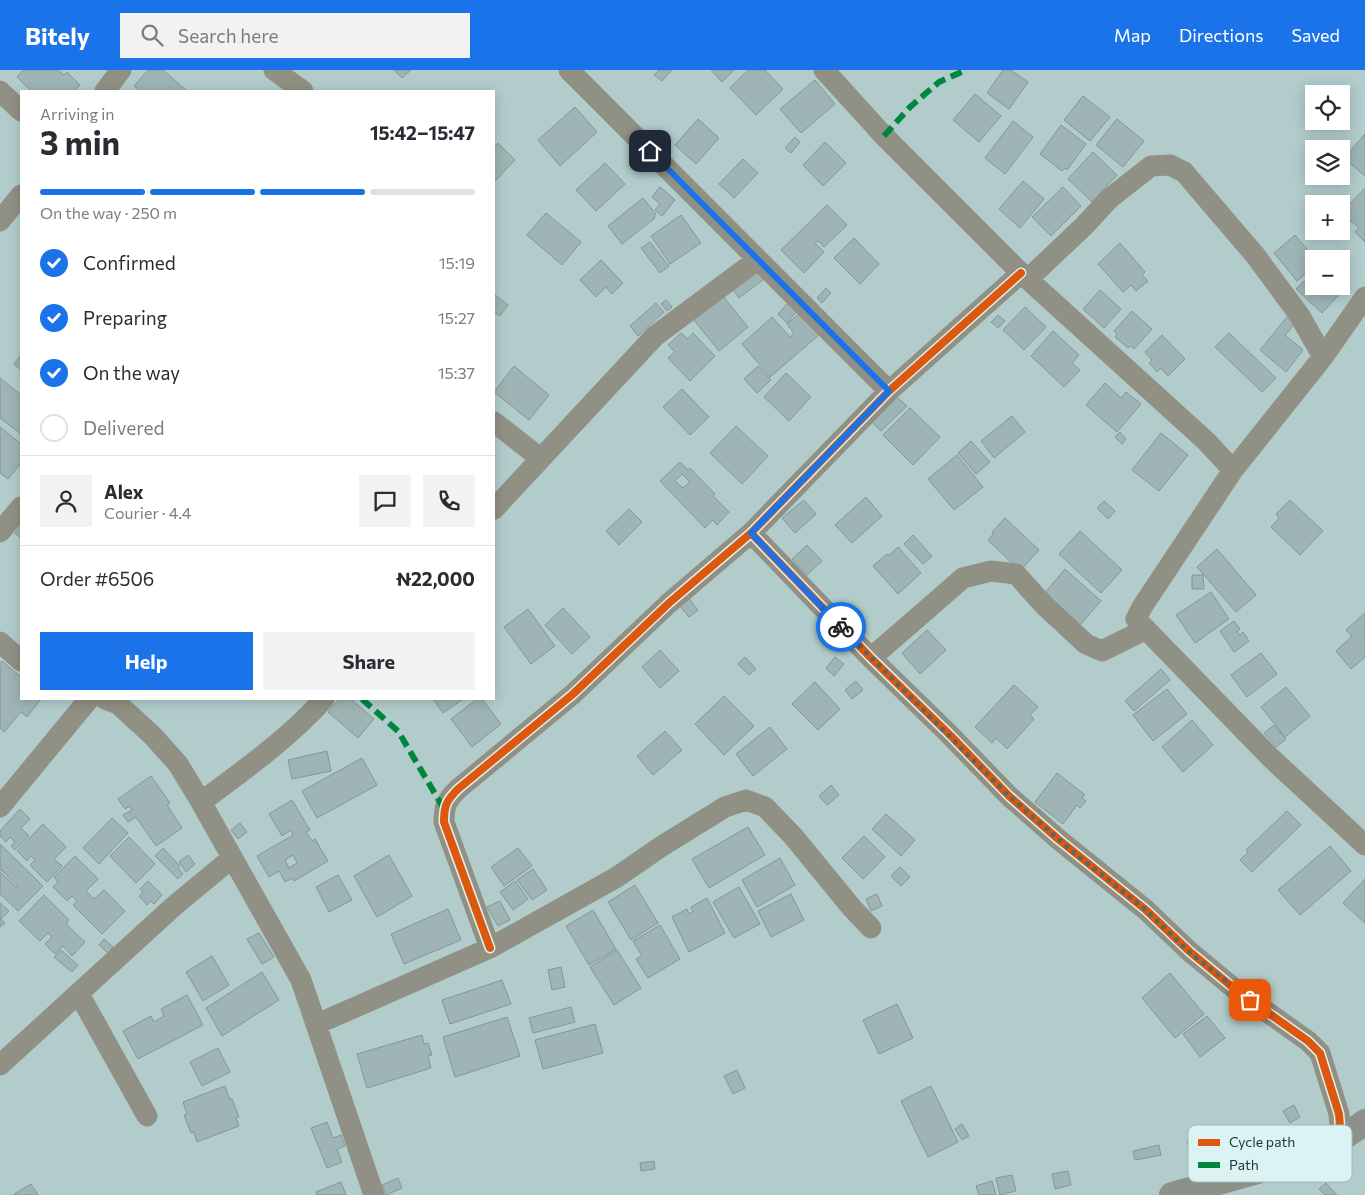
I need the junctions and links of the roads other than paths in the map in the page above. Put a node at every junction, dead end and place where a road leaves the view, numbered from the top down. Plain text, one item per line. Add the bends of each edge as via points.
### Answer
1 (122, 70) edge
2 (274, 70) edge
3 (569, 70) edge
4 (824, 70) edge
5 (106, 90) edge
6 (302, 90) edge
7 (0, 91) edge
8 (20, 110) edge
9 (20, 196) edge
10 (0, 221) edge
11 (757, 260) junction
12 (1024, 276) junction
13 (1365, 296) edge
14 (1323, 356) junction
15 (889, 391) junction
16 (495, 423) edge
17 (540, 458) junction
18 (1233, 470) junction
19 (20, 508) edge
20 (495, 508) edge
21 (0, 532) edge
22 (751, 533) junction
23 (1146, 629) junction
24 (0, 642) edge
25 (871, 658) junction
26 (20, 660) edge
27 (88, 700) edge
28 (108, 700) edge
29 (323, 700) edge
30 (202, 802) junction
31 (0, 807) edge
32 (1365, 845) edge
33 (232, 858) junction
34 (871, 928) dead end
35 (490, 948) junction
36 (79, 994) junction
37 (316, 1024) junction
38 (0, 1065) edge
39 (147, 1116) dead end
40 (1365, 1122) edge
41 (1340, 1125) edge
42 (1352, 1131) edge
43 (1219, 1182) edge
44 (374, 1195) edge
45 (1172, 1195) edge

1 - 5 street
2 - 6 street
3 - 11 street
4 - 12 street via 884,136
7 - 8 street
9 - 10 street
11 - 15 street
11 - 17 street via 655,336
12 - 14 street via 1144,171 1151,166 1170,165 1184,172 1255,255 1300,316
12 - 15 street
12 - 18 street via 1206,441
13 - 14 street
14 - 18 street
15 - 22 street
16 - 17 street
17 - 20 street
18 - 23 street via 1142,608 1136,619
19 - 21 street
22 - 25 street
22 - 35 street via 669,603 573,694 448,799 444,822
23 - 25 street via 1102,651 1086,644 1016,574 991,571 963,578
23 - 32 street via 1271,758
24 - 26 street
25 - 41 street via 1009,796 1051,833 1146,910 1188,951 1236,990 1308,1041 1320,1053
27 - 31 street
28 - 30 street via 118,704 152,735 178,764
29 - 30 street via 265,755
30 - 33 street
33 - 36 street via 174,906
33 - 37 street via 301,980
34 - 35 street via 765,807 746,800 725,807 618,877
35 - 37 street
36 - 38 street
36 - 39 street
37 - 44 street
40 - 42 main road
43 - 45 main road

